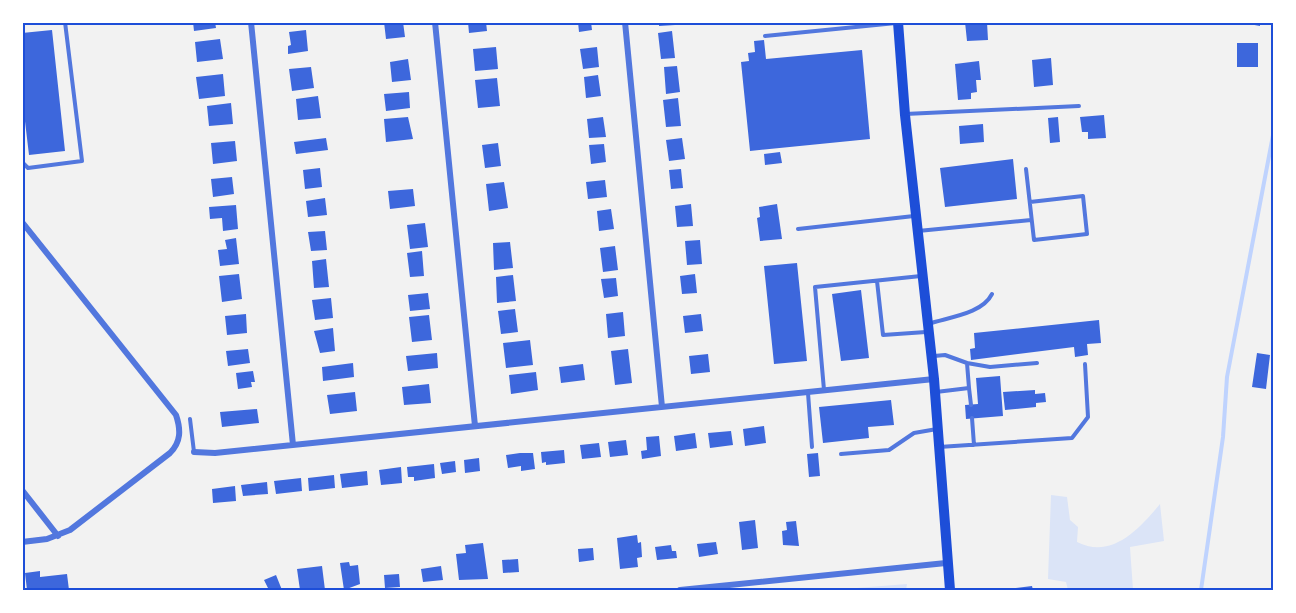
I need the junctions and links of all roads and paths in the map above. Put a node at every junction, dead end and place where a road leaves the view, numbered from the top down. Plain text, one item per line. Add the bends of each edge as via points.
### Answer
1 (65, 22) edge
2 (251, 22) edge
3 (435, 22) edge
4 (625, 22) edge
5 (898, 22) edge
6 (765, 36) dead end
7 (1079, 106) dead end
8 (904, 114) junction
9 (22, 162) edge
10 (1026, 169) dead end
11 (1030, 202) junction
12 (916, 216) junction
13 (1032, 220) junction
14 (22, 222) edge
15 (798, 229) dead end
16 (917, 231) junction
17 (922, 276) junction
18 (877, 280) junction
19 (992, 294) dead end
20 (928, 328) junction
21 (931, 356) junction
22 (967, 363) junction
23 (1037, 363) dead end
24 (1085, 364) dead end
25 (934, 379) junction
26 (969, 388) junction
27 (824, 390) junction
28 (808, 392) junction
29 (934, 392) junction
30 (971, 405) dead end
31 (662, 407) junction
32 (972, 418) dead end
33 (190, 419) dead end
34 (475, 426) junction
35 (937, 429) junction
36 (293, 445) junction
37 (974, 445) junction
38 (812, 447) dead end
39 (939, 447) junction
40 (194, 452) joint
41 (841, 454) dead end
42 (22, 490) edge
43 (58, 536) junction
44 (22, 542) edge
45 (946, 564) junction
46 (680, 591) edge
47 (950, 591) edge

1 - 9 lane via 82,161 28,168
2 - 36 street
3 - 34 street
4 - 31 street
5 - 6 lane
5 - 8 main road
7 - 8 lane
8 - 12 main road
10 - 11 lane
11 - 13 lane
11 - 13 lane via 1083,196 1087,234 1034,240
12 - 15 lane
12 - 16 main road
13 - 16 lane
14 - 43 street via 176,415 179,436 170,453 78,525
16 - 17 main road
17 - 18 lane
17 - 20 main road
18 - 20 lane via 883,335
18 - 27 lane via 815,287
19 - 20 lane via 980,308
20 - 21 main road
21 - 22 lane via 945,355
21 - 25 main road
22 - 23 lane via 990,367
22 - 26 lane
24 - 37 lane via 1088,417 1072,438
25 - 27 street
25 - 29 main road
26 - 29 lane
26 - 30 lane
27 - 28 street
28 - 31 street
28 - 38 lane
29 - 35 main road
31 - 34 street
32 - 37 lane
33 - 40 lane
34 - 36 street
35 - 39 main road
35 - 41 lane via 914,433 889,450
36 - 40 street
37 - 39 lane
39 - 45 main road
42 - 43 street
43 - 44 street
45 - 46 street
45 - 47 main road

